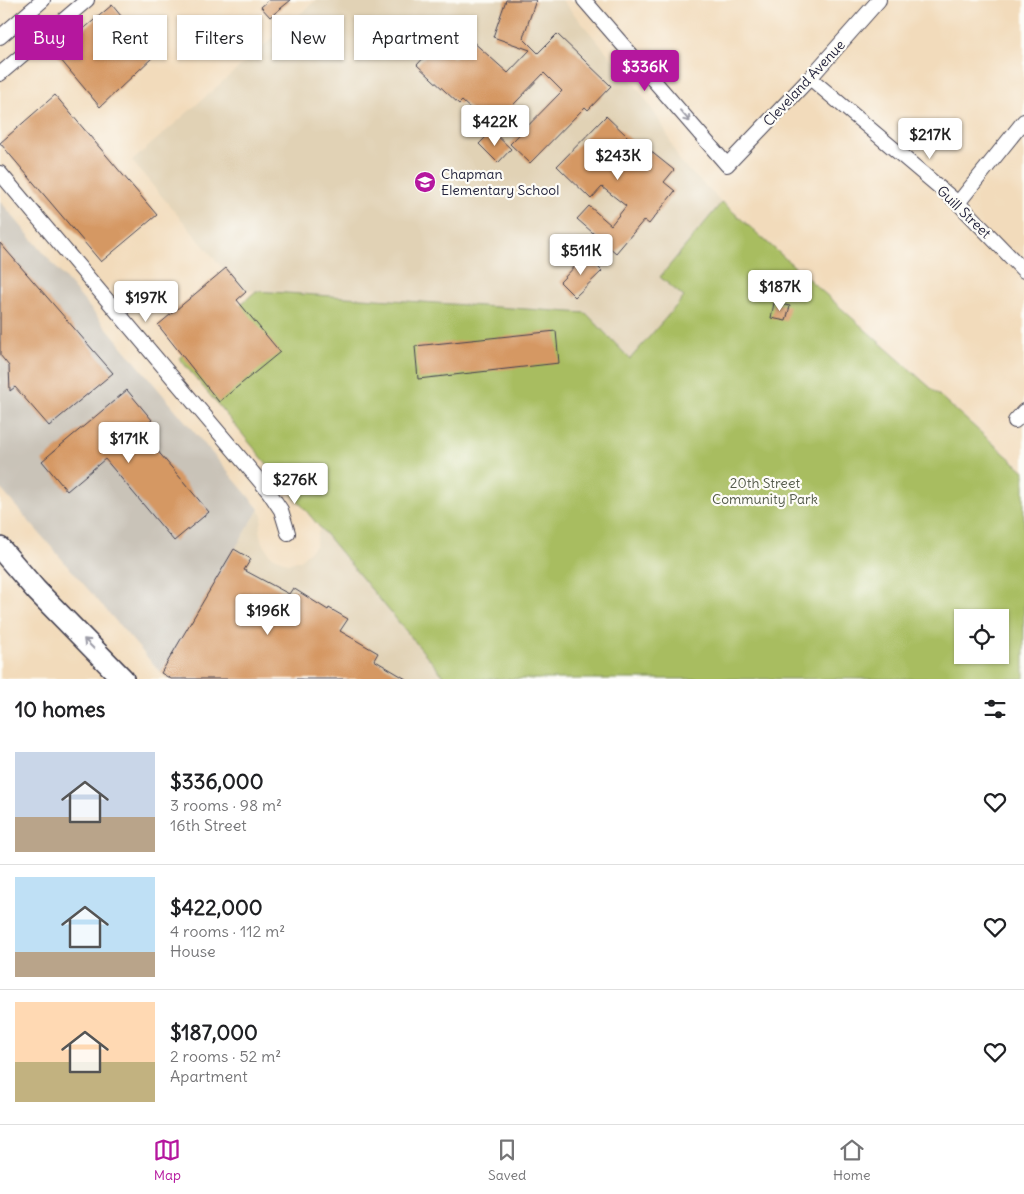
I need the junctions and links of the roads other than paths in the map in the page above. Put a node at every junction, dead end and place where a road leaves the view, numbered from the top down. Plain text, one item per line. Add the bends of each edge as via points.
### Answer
1 (43, 0) edge
2 (87, 0) edge
3 (584, 0) edge
4 (879, 0) edge
5 (0, 37) edge
6 (0, 74) edge
7 (810, 78) junction
8 (1024, 121) edge
9 (0, 173) edge
10 (958, 203) junction
11 (1024, 271) edge
12 (288, 533) dead end
13 (0, 548) edge
14 (123, 679) edge

1 - 5 street
2 - 6 street
3 -> 7 street, Cleveland Avenue via 727,165
4 - 7 street, Cleveland Avenue
7 - 10 street, Guill Street
8 - 10 street
9 - 12 street via 269,492 281,510
10 - 11 street, Guill Street
14 -> 13 highway via 36,590

